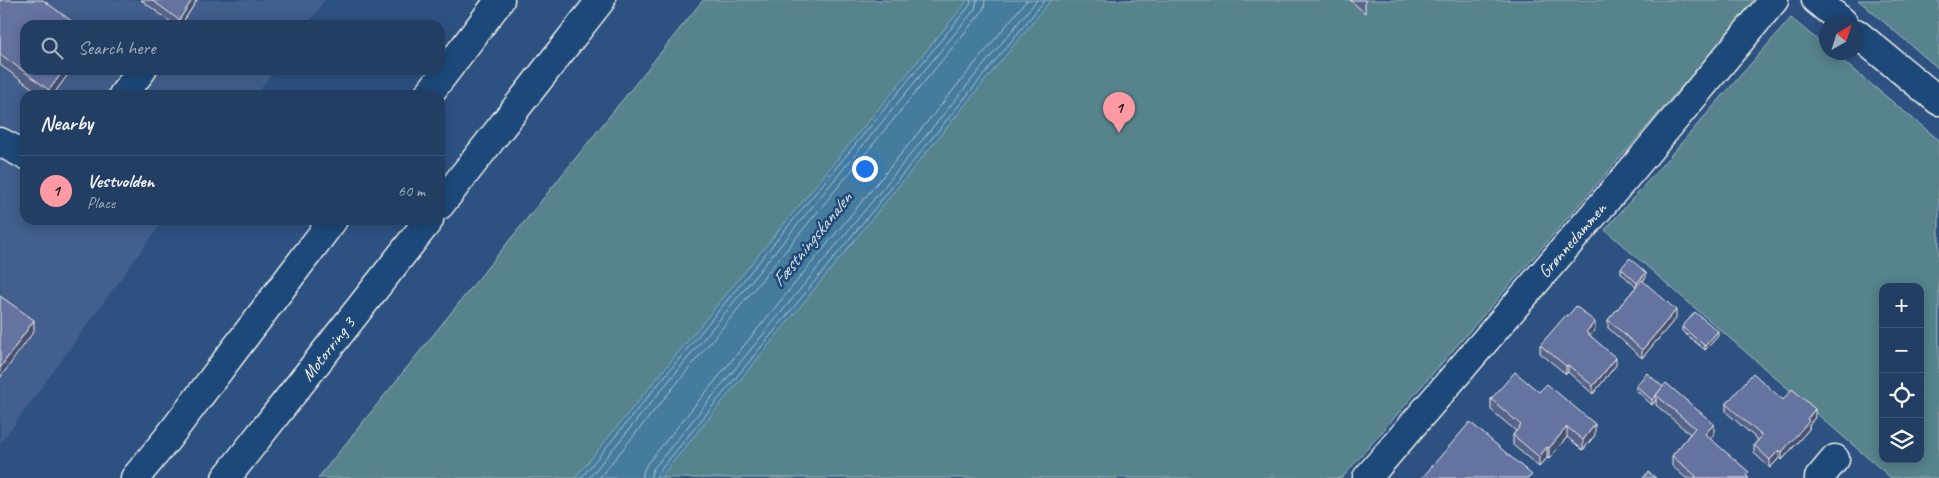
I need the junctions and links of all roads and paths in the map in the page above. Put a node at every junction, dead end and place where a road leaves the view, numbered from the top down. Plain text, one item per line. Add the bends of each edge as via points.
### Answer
1 (500, 0) edge
2 (1774, 0) edge
3 (1816, 0) edge
4 (600, 1) edge
5 (1834, 15) edge
6 (1864, 40) edge
7 (445, 73) edge
8 (138, 75) edge
9 (443, 75) edge
10 (127, 90) edge
11 (432, 90) edge
12 (1939, 101) edge
13 (0, 142) edge
14 (20, 152) edge
15 (445, 199) edge
16 (329, 225) edge
17 (425, 225) edge
18 (135, 478) edge
19 (226, 478) edge
20 (1368, 478) edge

1 - 7 main road
2 - 20 main road, Grønnedammen
3 - 5 main road
4 - 15 main road
6 - 12 main road
8 - 10 main road
9 - 11 main road
13 - 14 main road
16 - 18 main road
17 - 19 main road, Motorring 3

